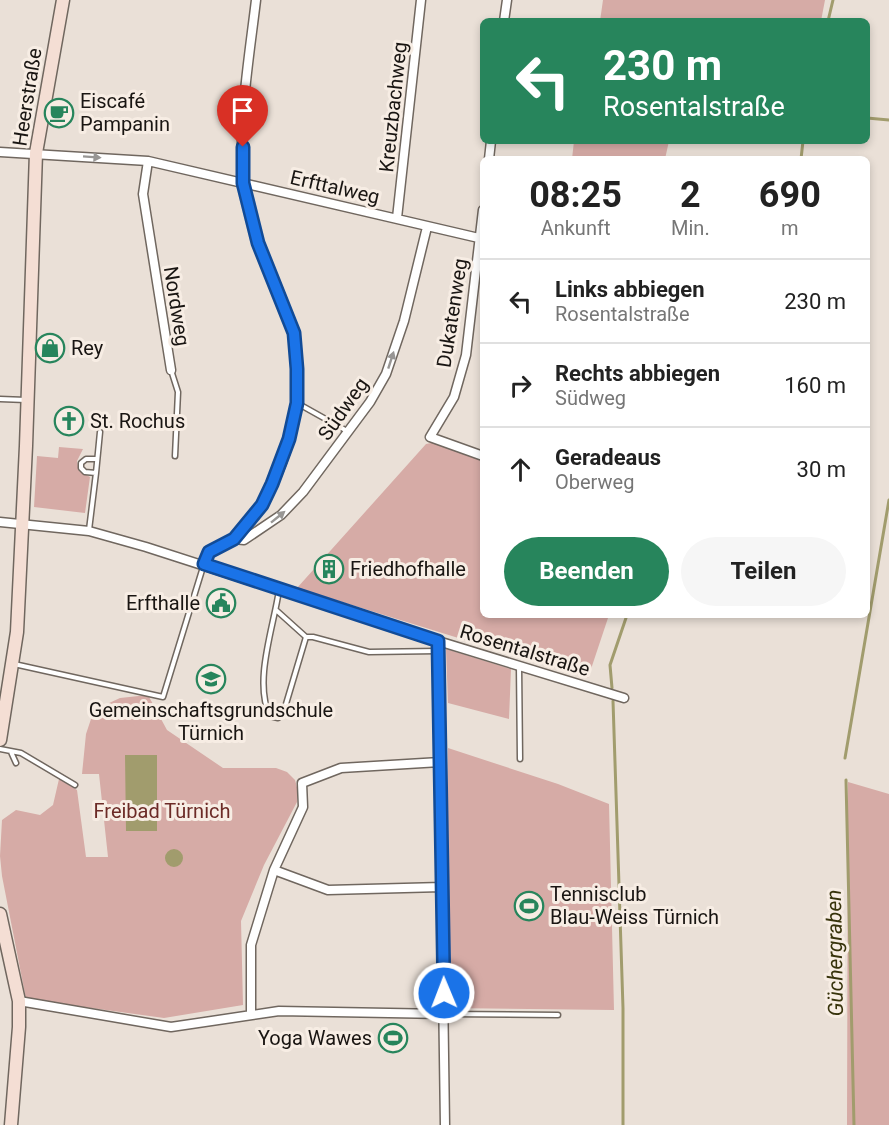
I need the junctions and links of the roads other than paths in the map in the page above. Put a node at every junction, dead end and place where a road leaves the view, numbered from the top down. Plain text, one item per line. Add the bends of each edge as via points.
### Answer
1 (63, 0) edge
2 (256, 0) edge
3 (421, 0) edge
4 (507, 0) edge
5 (504, 18) edge
6 (0, 152) edge
7 (36, 153) junction
8 (148, 161) junction
9 (243, 183) junction
10 (397, 218) junction
11 (426, 227) junction
12 (480, 239) edge
13 (480, 247) edge
14 (171, 370) joint
15 (0, 399) edge
16 (28, 400) junction
17 (297, 403) junction
18 (347, 431) junction
19 (100, 432) dead end
20 (480, 455) edge
21 (175, 456) dead end
22 (97, 459) junction
23 (96, 473) junction
24 (0, 522) edge
25 (22, 524) junction
26 (89, 531) junction
27 (234, 539) junction
28 (204, 564) junction
29 (279, 589) junction
30 (276, 610) junction
31 (306, 637) junction
32 (438, 641) junction
33 (438, 651) junction
34 (13, 663) junction
35 (519, 665) junction
36 (624, 698) dead end
37 (0, 740) edge
38 (0, 749) edge
39 (11, 751) junction
40 (520, 759) dead end
41 (440, 762) junction
42 (16, 763) dead end
43 (75, 785) dead end
44 (274, 870) junction
45 (442, 887) junction
46 (0, 914) edge
47 (19, 1001) junction
48 (251, 1014) junction
49 (444, 1014) junction
50 (558, 1015) dead end
51 (11, 1125) edge
52 (445, 1125) edge

1 - 7 main road, Heerstraße
2 - 9 street via 244,111
3 - 10 street, Kreuzbachweg
4 - 5 street
6 - 7 street, Erfttalweg
7 -> 8 street, Erfttalweg
7 - 16 main road, Heerstraße
8 - 9 street, Erfttalweg
8 - 14 street, Nordweg via 143,194
9 - 10 street, Erfttalweg
9 - 17 street via 258,243 294,333
10 - 11 street, Erfttalweg
11 - 12 street, Erfttalweg
18 -> 11 street, Südweg via 386,374 404,321
13 - 20 street, Dukatenweg via 466,355 454,397 430,437
14 - 21 lane, Nordweg via 178,392
15 - 16 lane
16 - 25 main road, Heerstraße
17 - 18 lane
17 - 27 street via 272,484 262,505
27 -> 18 street, Südweg via 244,540 281,515 303,492
19 - 22 lane
22 - 23 lane
22 - 23 lane via 81,463 85,472
23 - 26 lane
24 - 25 street, Rosentalstraße
25 - 26 street, Rosentalstraße
25 - 34 main road, Heerstraße
26 - 28 street, Rosentalstraße
27 - 28 street, Südweg via 209,552
28 - 29 street, Rosentalstraße
28 - 34 lane via 164,697
29 - 30 lane
29 - 32 street, Rosentalstraße
30 - 31 lane
30 - 31 lane via 264,665 265,707 270,716 278,718 283,714
31 - 33 lane via 369,652
32 - 33 street
32 - 35 street, Rosentalstraße
33 - 41 street
34 - 37 main road, Heerstraße
35 - 36 street, Rosentalstraße
35 - 40 lane
38 - 39 lane
39 - 42 lane
39 - 43 lane
41 - 44 street via 341,768 302,783 303,807
41 - 45 street
44 - 45 street via 328,890
44 - 48 street via 251,945
45 - 49 street
46 - 47 main road
47 - 48 street via 171,1027
47 - 51 main road
48 - 49 street
49 - 50 lane
49 - 52 street

